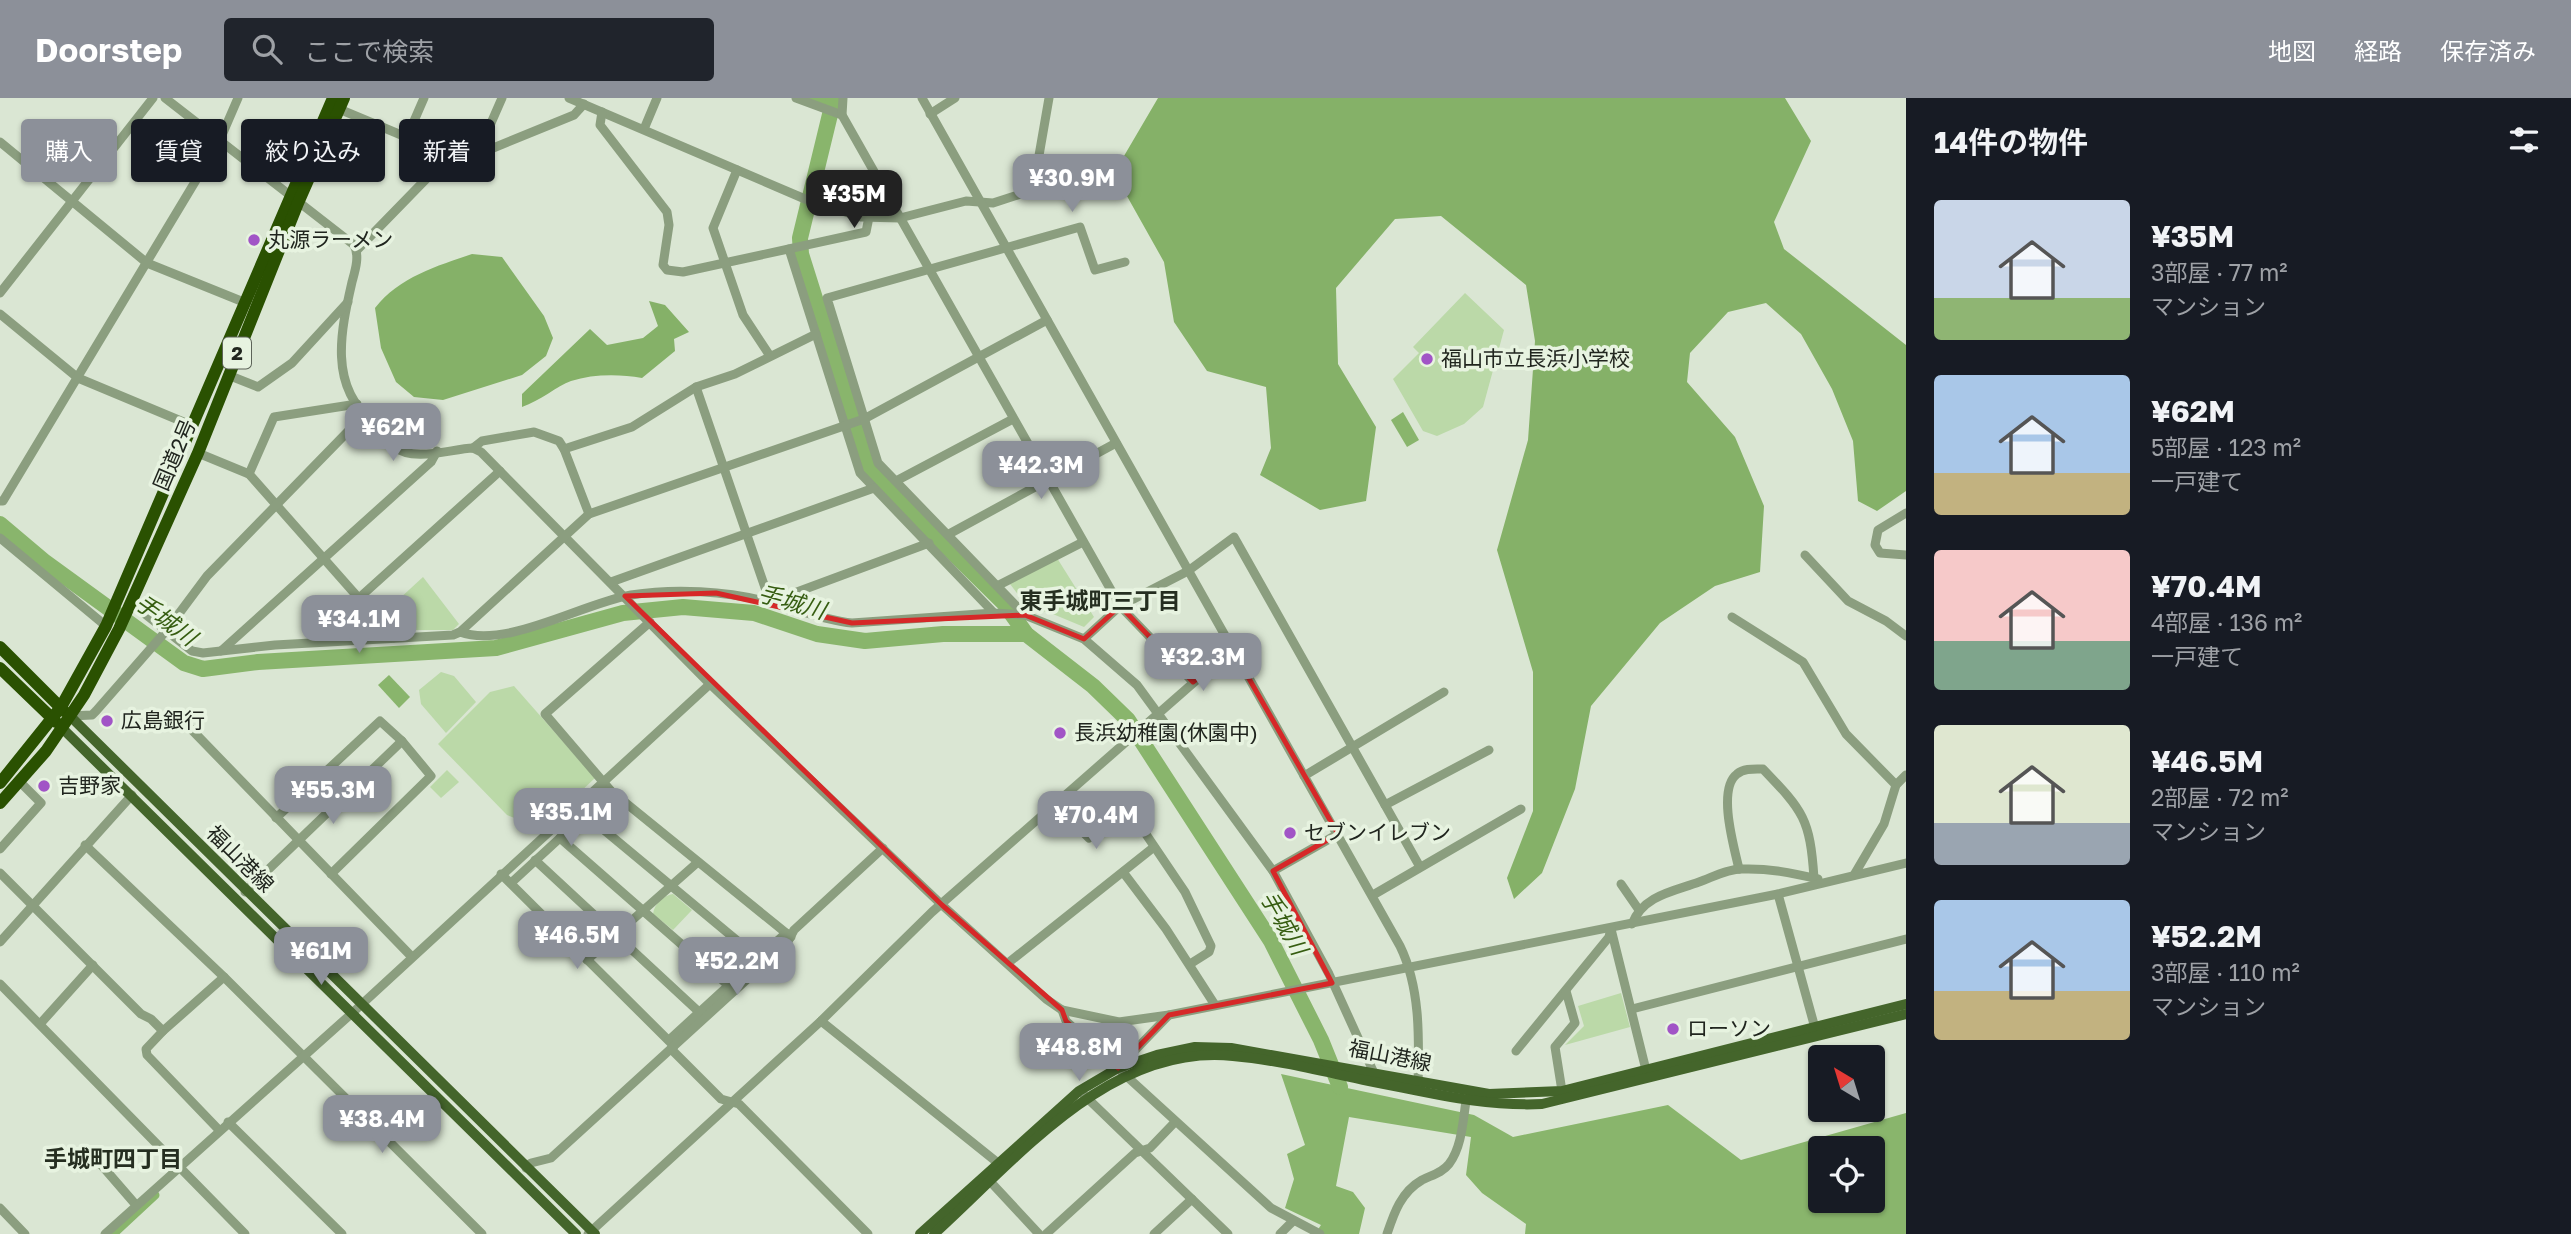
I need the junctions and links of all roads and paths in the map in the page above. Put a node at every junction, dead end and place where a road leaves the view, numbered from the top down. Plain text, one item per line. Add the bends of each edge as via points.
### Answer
1 (153, 98) edge
2 (165, 98) edge
3 (238, 98) edge
4 (424, 98) edge
5 (502, 98) edge
6 (569, 98) edge
7 (657, 98) edge
8 (796, 98) edge
9 (843, 98) edge
10 (922, 98) edge
11 (955, 98) edge
12 (1049, 98) edge
13 (339, 102) edge
14 (584, 104) junction
15 (602, 112) junction
16 (834, 114) junction
17 (930, 114) junction
18 (191, 119) edge
19 (414, 119) edge
20 (493, 119) edge
21 (227, 123) edge
22 (644, 129) junction
23 (399, 133) edge
24 (0, 142) edge
25 (495, 147) edge
26 (227, 148) edge
27 (737, 170) junction
28 (195, 182) edge
29 (423, 182) edge
30 (295, 199) junction
31 (72, 200) junction
32 (980, 202) junction
33 (869, 217) junction
34 (900, 218) junction
35 (1006, 247) junction
36 (796, 248) junction
37 (357, 250) junction
38 (1125, 262) dead end
39 (147, 263) junction
40 (722, 263) junction
41 (929, 270) junction
42 (0, 293) edge
43 (348, 302) junction
44 (246, 303) junction
45 (0, 314) edge
46 (1047, 320) junction
47 (816, 334) junction
48 (770, 356) junction
49 (979, 357) junction
50 (228, 375) junction
51 (78, 378) junction
52 (695, 387) junction
53 (357, 404) junction
54 (364, 415) junction
55 (1013, 419) junction
56 (862, 420) junction
57 (846, 425) junction
58 (193, 426) junction
59 (1116, 443) junction
60 (473, 448) junction
61 (564, 449) junction
62 (437, 452) junction
63 (198, 453) junction
64 (723, 467) junction
65 (500, 471) junction
66 (249, 474) junction
67 (1048, 480) junction
68 (896, 481) junction
69 (874, 488) junction
70 (0, 501) edge
71 (278, 506) junction
72 (1906, 513) edge
73 (589, 514) junction
74 (746, 533) junction
75 (949, 534) junction
76 (566, 536) junction
77 (0, 538) edge
78 (1083, 542) junction
79 (929, 543) junction
80 (1805, 555) dead end
81 (1906, 555) edge
82 (323, 557) junction
83 (1188, 571) junction
84 (611, 582) junction
85 (999, 585) junction
86 (359, 598) junction
87 (627, 598) junction
88 (770, 602) junction
89 (126, 603) junction
90 (1120, 607) junction
91 (998, 613) junction
92 (1024, 615) junction
93 (1732, 617) dead end
94 (648, 620) junction
95 (111, 625) junction
96 (165, 632) junction
97 (460, 632) junction
98 (1906, 636) edge
99 (394, 638) junction
100 (1084, 639) junction
101 (0, 647) edge
102 (1232, 649) junction
103 (221, 651) junction
104 (0, 668) edge
105 (1193, 682) junction
106 (710, 684) junction
107 (1444, 692) dead end
108 (65, 712) junction
109 (1158, 714) junction
110 (51, 718) junction
111 (61, 727) junction
112 (191, 729) dead end
113 (402, 741) junction
114 (1352, 747) junction
115 (1489, 750) dead end
116 (1906, 775) edge
117 (1304, 776) junction
118 (603, 781) junction
119 (19, 782) junction
120 (0, 783) edge
121 (1896, 785) junction
122 (611, 791) junction
123 (132, 795) junction
124 (0, 803) edge
125 (1055, 804) junction
126 (1385, 805) junction
127 (1521, 809) dead end
128 (586, 815) junction
129 (276, 818) junction
130 (1338, 834) junction
131 (560, 838) junction
132 (297, 839) junction
133 (85, 845) junction
134 (1154, 847) junction
135 (883, 848) junction
136 (0, 849) edge
137 (535, 860) junction
138 (698, 862) junction
139 (1906, 863) edge
140 (1420, 867) junction
141 (1739, 869) junction
142 (1273, 870) junction
143 (0, 873) edge
144 (1123, 873) junction
145 (331, 874) junction
146 (501, 874) junction
147 (1854, 875) junction
148 (1814, 878) junction
149 (510, 883) junction
150 (1825, 883) junction
151 (1621, 884) dead end
152 (670, 886) junction
153 (245, 892) junction
154 (1778, 894) junction
155 (1373, 895) junction
156 (32, 905) junction
157 (942, 905) junction
158 (643, 910) junction
159 (1639, 910) junction
160 (1632, 924) junction
161 (1611, 929) junction
162 (615, 934) junction
163 (788, 935) junction
164 (1906, 939) edge
165 (0, 942) edge
166 (411, 956) junction
167 (758, 958) junction
168 (587, 960) junction
169 (1008, 963) junction
170 (1190, 964) junction
171 (93, 965) junction
172 (1798, 966) junction
173 (1409, 967) junction
174 (224, 977) junction
175 (1330, 983) junction
176 (0, 984) edge
177 (728, 985) junction
178 (1566, 991) junction
179 (362, 1004) junction
180 (1906, 1004) edge
181 (1215, 1005) junction
182 (1632, 1009) junction
183 (1062, 1010) junction
184 (699, 1012) junction
185 (1906, 1014) edge
186 (351, 1015) junction
187 (1169, 1015) junction
188 (821, 1021) junction
189 (40, 1024) junction
190 (1815, 1028) junction
191 (163, 1031) junction
192 (671, 1045) junction
193 (1516, 1051) dead end
194 (302, 1056) junction
195 (1646, 1070) junction
196 (1122, 1072) junction
197 (1371, 1076) junction
198 (1418, 1086) junction
199 (1562, 1091) junction
200 (1083, 1094) junction
201 (731, 1102) junction
202 (1465, 1104) junction
203 (228, 1122) junction
204 (1175, 1122) junction
205 (219, 1130) junction
206 (1142, 1151) junction
207 (91, 1153) dead end
208 (998, 1163) junction
209 (180, 1166) junction
210 (526, 1168) junction
211 (988, 1179) junction
212 (1192, 1199) junction
213 (136, 1205) junction
214 (0, 1208) edge
215 (1293, 1221) junction
216 (1317, 1232) edge
217 (591, 1233) edge
218 (1284, 1233) edge
219 (25, 1234) edge
220 (105, 1234) edge
221 (245, 1234) edge
222 (342, 1234) edge
223 (482, 1234) edge
224 (576, 1234) edge
225 (868, 1234) edge
226 (920, 1234) edge
227 (934, 1234) edge
228 (1039, 1234) edge
229 (1046, 1234) edge
230 (1154, 1234) edge
231 (1228, 1234) edge
232 (1387, 1234) edge

1 - 31 street
2 - 18 street
3 - 21 street
4 - 19 street
5 - 20 street
6 - 14 street
7 - 22 street
8 - 16 street
9 - 16 street
10 - 17 street
11 - 17 street
12 - 32 street via 1033,190 993,203
13 - 23 street
13 - 30 highway, 国道2号 / 2
14 - 15 street
14 - 25 street via 574,115
15 - 22 street
15 - 40 street via 600,125 667,212 664,269 683,272
16 - 34 street
17 - 32 street
22 - 27 street
24 - 31 street
26 - 30 street
27 - 33 street via 841,213
27 - 40 street via 713,228
28 - 39 street
29 - 37 street
30 - 37 street
30 - 44 highway, 国道2号 / 2
30 - 50 highway, 国道2号 / 2
31 - 39 street
31 - 42 street
32 - 34 street via 966,201
32 - 35 street
33 - 34 street
33 - 36 street via 866,232
34 - 41 street
35 - 38 street via 1080,227 1095,270
35 - 41 street
35 - 46 street
36 - 40 street
36 - 47 street
37 - 43 street
39 - 44 street
39 - 51 street
40 - 48 street via 743,315
41 - 49 street
41 - 56 street via 827,298
43 - 50 street via 292,363 258,387
43 - 53 street via 339,355 347,387
44 - 58 highway, 国道2号 / 2
45 - 51 street
46 - 49 street
46 - 59 street
47 - 48 street
47 - 57 street
48 - 52 street
49 - 55 street
49 - 56 street
50 - 63 highway, 国道2号 / 2
51 - 58 street
51 - 70 street
52 - 61 street via 632,427
52 - 64 street
53 - 54 street
53 - 66 street via 274,416
54 - 62 street via 405,453
54 - 71 street
55 - 67 street
55 - 68 street
56 - 57 street
56 - 68 street via 878,463
57 - 64 street
57 - 69 street via 860,473
58 - 89 highway, 国道2号 / 2
59 - 67 street
59 - 83 street
60 - 61 street via 482,441 534,432 559,440
60 - 62 street
60 - 65 street
61 - 73 street
62 - 82 street via 431,463
63 - 66 street
63 - 89 highway, 国道2号 / 2
64 - 73 street
64 - 74 street
65 - 76 street
65 - 86 street
66 - 71 street
67 - 75 street
67 - 78 street
68 - 75 street
69 - 74 street
69 - 79 street
71 - 82 street
71 - 96 street via 207,576
72 - 81 street via 1878,530 1875,545 1880,553
73 - 76 street
74 - 84 street
74 - 88 street
75 - 85 street
76 - 84 street
76 - 97 street
77 - 95 street
78 - 85 street
78 - 90 street
79 - 88 street
79 - 91 street
80 - 98 street via 1848,601
82 - 86 street
82 - 103 street
83 - 90 street
83 - 102 street
83 - 114 street via 1234,537
84 - 87 street
85 - 92 street
86 - 99 street
87 - 88 street via 716,593
87 - 94 street
87 - 97 street via 509,632 476,636
88 - 91 street via 830,621 852,623
89 - 95 highway, 国道2号 / 2
89 - 96 street
90 - 100 street
90 - 105 street
91 - 92 street
92 - 100 street
93 - 121 street via 1803,662 1846,734
94 - 106 street
94 - 118 street via 545,714
95 - 108 highway, 国道2号 / 2
96 - 103 street via 192,651
96 - 108 street via 92,715
97 - 99 street
99 - 103 street
100 - 109 street via 1137,685
101 - 108 highway
102 - 105 street
102 - 117 street
104 - 110 highway
105 - 109 street
106 - 118 street
106 - 135 street
107 - 114 street
108 - 110 highway, 国道2号 / 2
108 - 111 highway, 国道2号 / 2
108 - 153 main road, 福山港線
109 - 125 street
109 - 142 street
110 - 111 highway
110 - 120 highway, 国道2号 / 2
111 - 119 highway, 国道2号 / 2
111 - 123 main road, 福山港線
112 - 129 street
113 - 129 street via 380,721
113 - 132 street
113 - 145 street via 431,776
114 - 117 street
114 - 126 street
115 - 126 street
116 - 121 street
117 - 130 street
118 - 122 street
118 - 146 street
119 - 124 highway, 国道2号 / 2
119 - 136 street via 41,803
121 - 147 street via 1884,824
122 - 128 street
122 - 138 street
123 - 133 street
123 - 186 main road, 福山港線
125 - 134 street via 1088,838 1127,809
125 - 157 street
126 - 140 street
127 - 140 street
128 - 131 street
128 - 152 street
129 - 132 street
130 - 142 street
130 - 155 street
131 - 137 street
131 - 158 street
132 - 145 street
132 - 153 street
133 - 156 street
133 - 174 street
134 - 144 street
134 - 170 street via 1185,892 1211,946
135 - 157 street
135 - 163 street
137 - 149 street
137 - 162 street
138 - 152 street
138 - 163 street
139 - 147 street
140 - 155 street
141 - 148 street via 1779,870
141 - 148 street via 1728,788 1736,774 1763,769 1802,814
141 - 159 street via 1672,889
142 - 175 street
143 - 156 street
144 - 169 street
144 - 170 street
145 - 166 street
146 - 149 street
146 - 166 street
147 - 150 street
148 - 150 street
149 - 168 street
150 - 154 street
151 - 159 street
152 - 158 street
152 - 167 street
153 - 179 main road, 福山港線
154 - 160 street
154 - 172 street
155 - 173 street
156 - 165 street
156 - 171 street
157 - 169 street
157 - 188 street
158 - 162 street
158 - 177 street
159 - 160 street
160 - 161 street
161 - 173 street
161 - 178 street
161 - 182 street
162 - 168 street
162 - 184 street
163 - 167 street
163 - 192 street
164 - 172 street
166 - 179 street
167 - 177 street
168 - 192 street
169 - 183 street
170 - 181 street
171 - 189 street
171 - 191 street
172 - 182 street
172 - 190 street
173 - 175 street
173 - 198 street via 1417,1004
174 - 191 street
174 - 194 street
175 - 181 street
175 - 197 street
176 - 189 street
177 - 184 street
178 - 193 street
178 - 199 street via 1575,1023 1555,1047
179 - 186 street
179 - 210 main road, 福山港線
180 - 190 main road, 福山港線
181 - 187 street
182 - 195 street
183 - 187 street via 1119,1022
183 - 196 street via 1066,1021
184 - 192 street
185 - 202 main road, 福山港線 via 1566,1101
186 - 194 street
186 - 224 main road, 福山港線
187 - 196 street
188 - 201 street
188 - 208 street
189 - 209 street
190 - 195 main road, 福山港線
191 - 205 street via 146,1049 147,1055
192 - 201 street via 721,1099
192 - 210 street via 551,1158
194 - 203 street
194 - 223 street
195 - 199 main road, 福山港線
196 - 197 main road, 福山港線 via 1157,1055 1195,1047 1231,1048
196 - 200 main road, 福山港線
196 - 204 street
197 - 198 main road, 福山港線
198 - 199 main road, 福山港線 via 1489,1094
198 - 202 main road, 福山港線
200 - 206 street
200 - 208 main road, 福山港線
200 - 211 main road, 福山港線
201 - 217 street
201 - 225 street via 739,1104
202 - 232 street via 1450,1163 1404,1196
203 - 205 street
203 - 222 street
204 - 206 street
204 - 215 street via 1235,1178
205 - 209 street
206 - 212 street
206 - 229 street
207 - 213 street
208 - 211 main road, 福山港線
209 - 213 street
209 - 221 street
210 - 217 main road, 福山港線
211 - 226 main road, 福山港線
211 - 227 main road, 福山港線
211 - 228 street
212 - 230 street
212 - 231 street
213 - 220 street
214 - 219 street
215 - 216 street
215 - 218 street

